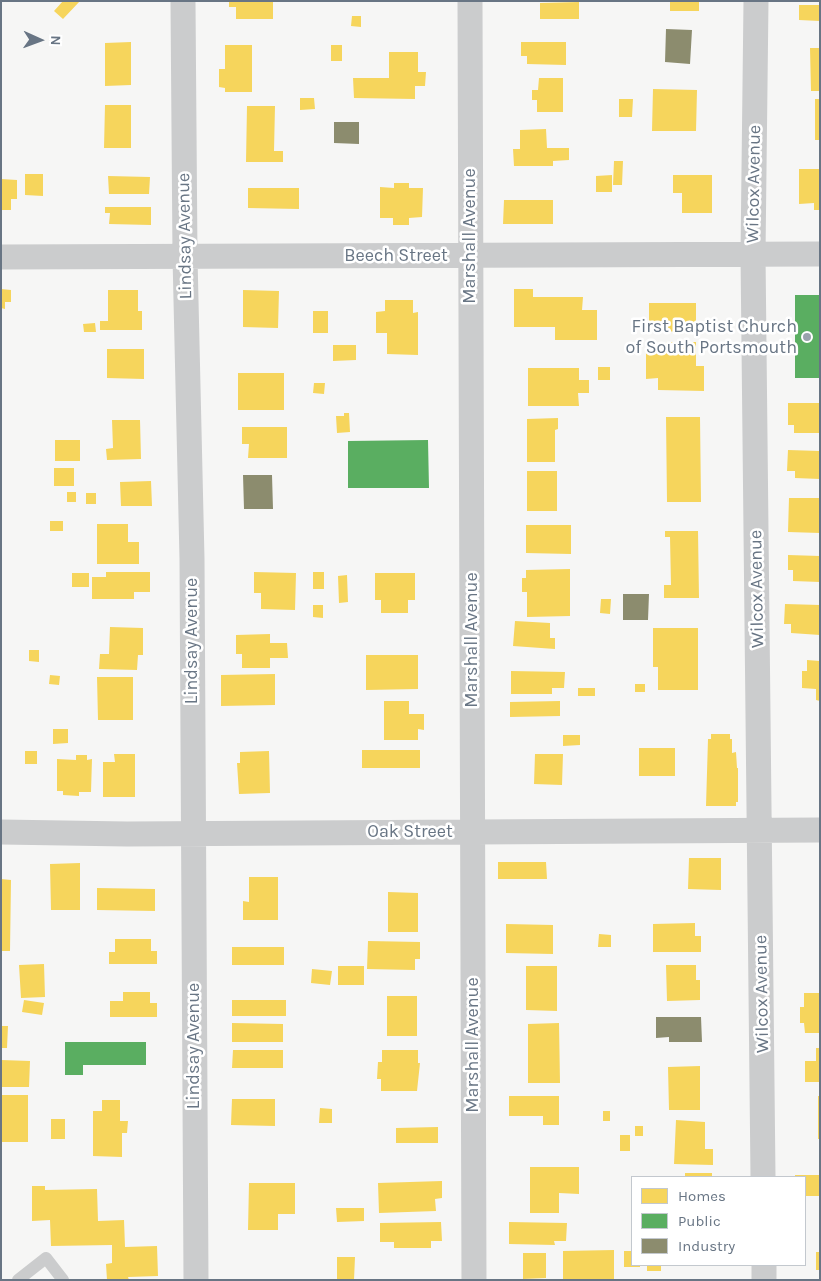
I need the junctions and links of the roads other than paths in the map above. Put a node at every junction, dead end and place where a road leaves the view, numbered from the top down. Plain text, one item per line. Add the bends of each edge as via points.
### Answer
1 (470, 1) edge
2 (756, 1) edge
3 (183, 3) dead end
4 (753, 254) junction
5 (820, 254) edge
6 (470, 256) junction
7 (1, 257) edge
8 (185, 257) junction
9 (760, 830) junction
10 (820, 830) edge
11 (1, 832) edge
12 (472, 832) junction
13 (193, 833) junction
14 (763, 1176) edge
15 (764, 1266) edge
16 (18, 1280) edge
17 (63, 1280) edge
18 (196, 1280) edge
19 (474, 1280) edge
20 (764, 1280) edge

1 - 6 street, Marshall Avenue
2 - 4 street, Wilcox Avenue
3 - 8 street, Lindsay Avenue
4 - 5 street, Beech Street
4 - 6 street, Beech Street
4 - 9 street, Wilcox Avenue
6 - 8 street, Beech Street
6 - 12 street, Marshall Avenue
7 - 8 street, Beech Street
8 - 13 street, Lindsay Avenue via 192,559
9 - 10 street, Oak Street
9 - 12 street, Oak Street
9 - 14 street, Wilcox Avenue
11 - 13 street, Oak Street
12 - 13 street, Oak Street
12 - 19 street, Marshall Avenue
13 - 18 street, Lindsay Avenue
15 - 20 street
16 - 17 lane via 46,1258

